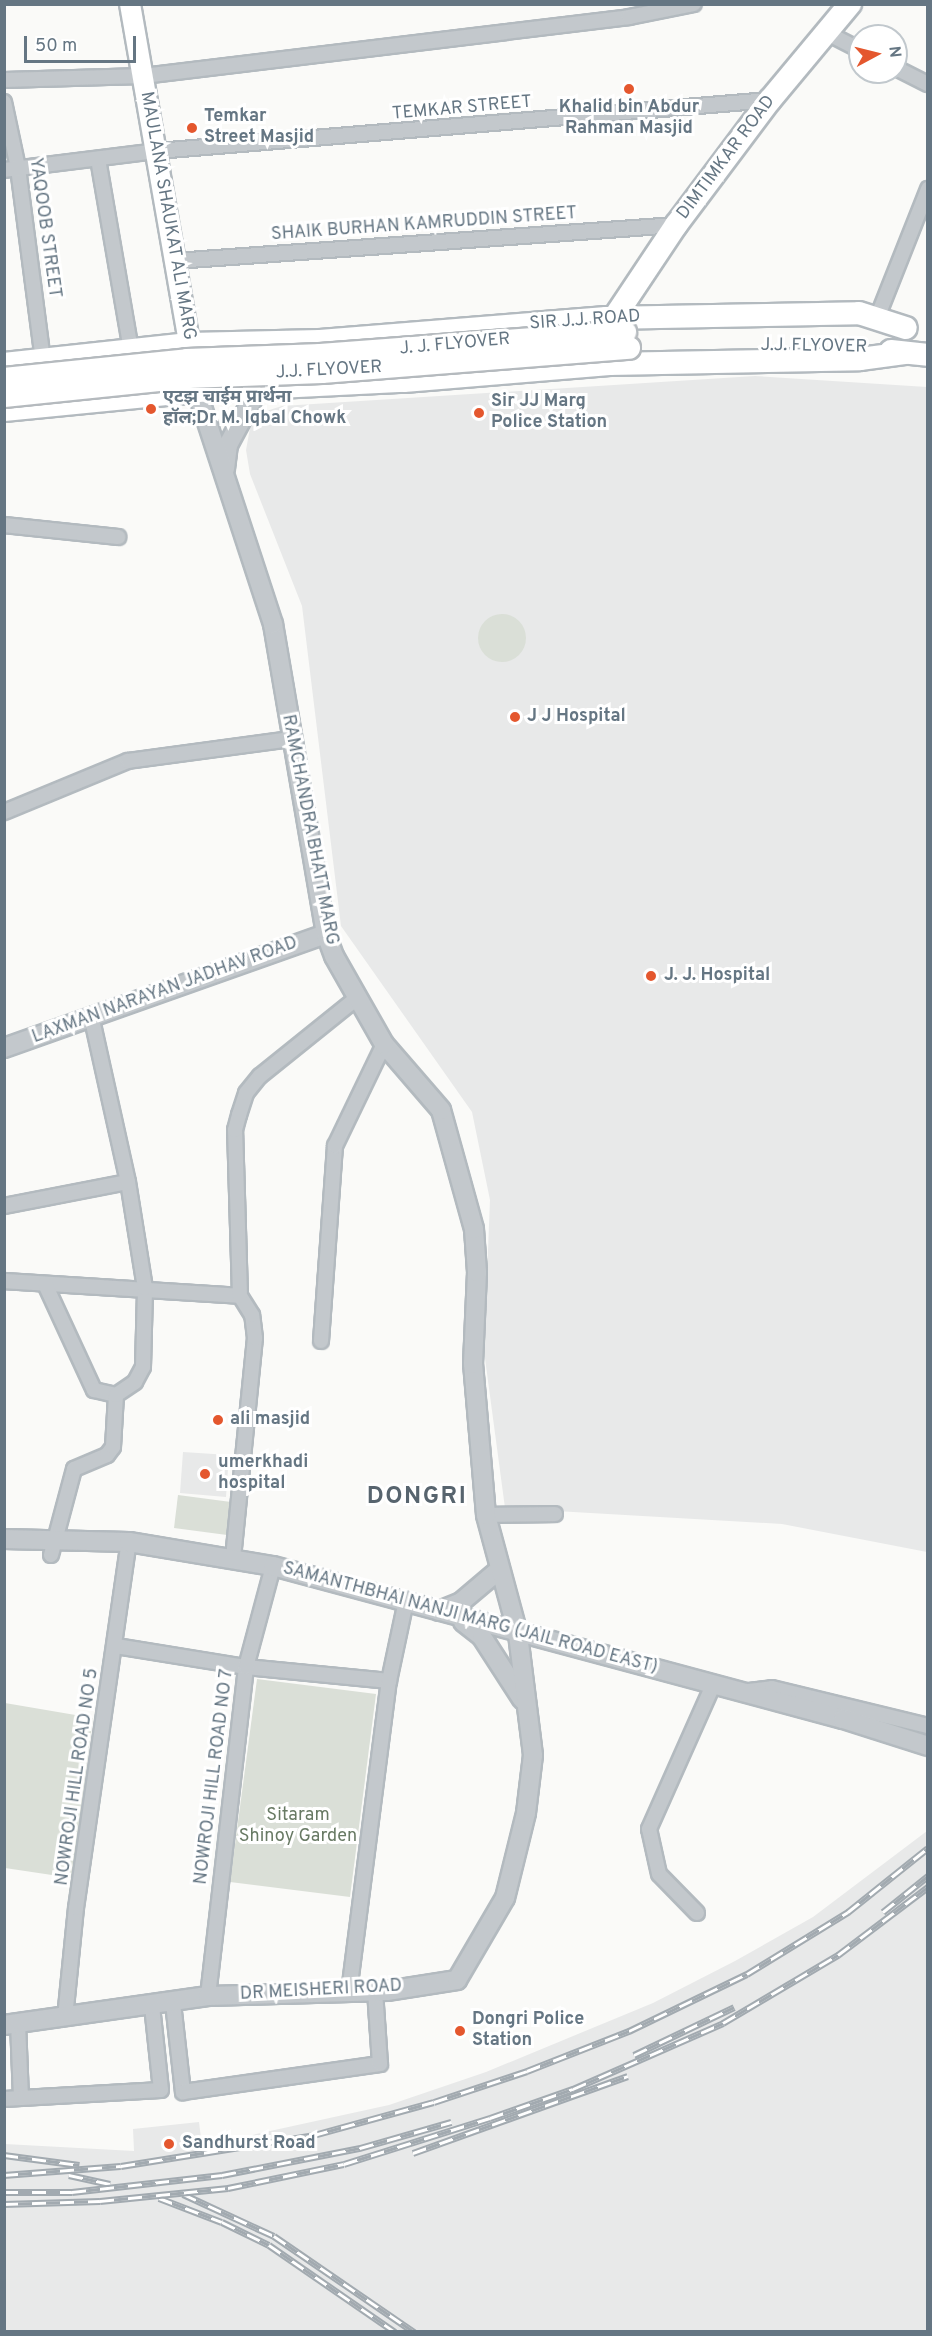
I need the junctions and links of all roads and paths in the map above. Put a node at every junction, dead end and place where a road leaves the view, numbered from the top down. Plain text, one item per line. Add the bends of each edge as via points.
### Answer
1 (130, 4) edge
2 (850, 4) edge
3 (689, 5) edge
4 (628, 11) edge
5 (829, 34) junction
6 (848, 44) edge
7 (908, 74) edge
8 (143, 76) junction
9 (4, 80) edge
10 (927, 84) edge
11 (770, 100) junction
12 (4, 102) edge
13 (157, 151) junction
14 (98, 159) junction
15 (11, 169) edge
16 (927, 189) edge
17 (676, 225) junction
18 (175, 261) junction
19 (877, 318) junction
20 (917, 329) edge
21 (623, 333) junction
22 (189, 344) junction
23 (131, 350) junction
24 (905, 353) junction
25 (927, 355) edge
26 (43, 360) junction
27 (4, 364) edge
28 (4, 379) edge
29 (258, 389) junction
30 (197, 392) junction
31 (4, 396) edge
32 (4, 410) edge
33 (224, 476) junction
34 (4, 525) edge
35 (118, 537) dead end
36 (290, 739) junction
37 (4, 812) edge
38 (326, 934) junction
39 (357, 998) junction
40 (92, 1019) junction
41 (384, 1044) junction
42 (4, 1048) edge
43 (128, 1182) junction
44 (4, 1206) edge
45 (4, 1281) edge
46 (45, 1284) junction
47 (145, 1288) junction
48 (240, 1296) junction
49 (321, 1341) dead end
50 (116, 1395) junction
51 (555, 1514) dead end
52 (486, 1515) junction
53 (4, 1539) edge
54 (129, 1542) junction
55 (53, 1547) junction
56 (233, 1558) junction
57 (273, 1566) junction
58 (500, 1569) junction
59 (406, 1600) junction
60 (447, 1613) junction
61 (518, 1634) junction
62 (116, 1646) junction
63 (246, 1667) junction
64 (389, 1681) junction
65 (713, 1685) junction
66 (741, 1693) junction
67 (527, 1707) junction
68 (927, 1726) edge
69 (927, 1746) edge
70 (698, 1913) dead end
71 (375, 1991) junction
72 (349, 1992) junction
73 (208, 1996) junction
74 (172, 2003) junction
75 (152, 2006) junction
76 (65, 2018) junction
77 (11, 2024) edge
78 (21, 2098) junction
79 (4, 2099) edge

1 - 8 main road, MAULANA SHAUKAT ALI MARG
2 - 5 main road, DIMTIMKAR ROAD
3 - 4 street
4 - 8 street
5 - 6 street
5 - 11 main road, DIMTIMKAR ROAD
7 - 10 street
8 - 9 street
8 - 13 main road, MAULANA SHAUKAT ALI MARG
11 - 13 street, TEMKAR STREET
11 - 17 main road, DIMTIMKAR ROAD
12 - 15 street, YAQOOB STREET
13 - 14 street, TEMKAR STREET
13 - 18 main road, MAULANA SHAUKAT ALI MARG
14 - 15 street, TEMKAR STREET
14 - 23 street
15 - 26 street, YAQOOB STREET
16 - 19 street
17 - 18 street, SHAIK BURHAN KAMRUDDIN STREET
17 - 21 main road, DIMTIMKAR ROAD
18 - 22 main road, MAULANA SHAUKAT ALI MARG
19 - 20 main road, SIR J.J. ROAD
19 - 21 main road, SIR J.J. ROAD via 848,313
20 - 21 main road, J. J. FLYOVER
21 - 22 main road, SIR J.J. ROAD
21 - 24 main road, J.J. FLYOVER via 860,345
21 - 28 main road, J. J. FLYOVER, bridge via 321,355 187,360
21 - 31 main road, J.J. FLYOVER, bridge via 322,372 188,376
22 - 23 main road, SIR J.J. ROAD
22 - 30 main road, MAULANA SHAUKAT ALI MARG
23 - 26 main road, SIR J.J. ROAD
24 - 25 main road
24 - 29 main road via 860,359 609,364
26 - 27 main road, SIR J.J. ROAD
29 - 30 main road
29 - 33 street via 228,445
30 - 32 main road
30 - 33 street, RAMCHANDRA BHATT MARG
33 - 36 street, RAMCHANDRA BHATT MARG via 273,624
34 - 35 street
36 - 37 street via 128,761
36 - 38 street, RAMCHANDRA BHATT MARG
38 - 39 street, RAMCHANDRA BHATT MARG
38 - 40 street, LAXMAN NARAYAN JADHAV ROAD
39 - 41 street, RAMCHANDRA BHATT MARG
39 - 48 street via 260,1076 246,1093 236,1130
40 - 42 street, LAXMAN NARAYAN JADHAV ROAD
40 - 43 street
41 - 49 street via 335,1146
41 - 52 street, RAMCHANDRA BHATT MARG via 441,1110 474,1229 477,1272 473,1364
43 - 44 street
43 - 47 street
45 - 46 street
46 - 47 street
46 - 50 street via 94,1390
47 - 48 street
47 - 50 street via 143,1367 135,1382
48 - 56 street via 252,1315 255,1338
50 - 55 street via 113,1447 107,1455 74,1469
51 - 52 street
52 - 58 street, RAMCHANDRA BHATT MARG
53 - 55 street, SAMANTHBHAI NANJI MARG (JAIL ROAD EAST)
54 - 55 street, SAMANTHBHAI NANJI MARG (JAIL ROAD EAST)
54 - 56 street, SAMANTHBHAI NANJI MARG (JAIL ROAD EAST)
54 - 62 street, NOWROJI HILL ROAD NO 5
56 - 57 street, SAMANTHBHAI NANJI MARG (JAIL ROAD EAST)
57 - 59 street, SAMANTHBHAI NANJI MARG (JAIL ROAD EAST)
57 - 63 street, NOWROJI HILL ROAD NO 7
58 - 60 street
58 - 61 street, RAMCHANDRA BHATT MARG
59 - 60 street, SAMANTHBHAI NANJI MARG (JAIL ROAD EAST)
59 - 64 street
60 - 61 street, SAMANTHBHAI NANJI MARG (JAIL ROAD EAST)
60 - 67 street via 482,1637
61 - 65 street, SAMANTHBHAI NANJI MARG (JAIL ROAD EAST)
61 - 67 street, DR MEISHERI ROAD
62 - 63 street
62 - 76 street, NOWROJI HILL ROAD NO 5 via 76,1908
63 - 64 street
63 - 73 street, NOWROJI HILL ROAD NO 7
64 - 72 street
65 - 66 street, SAMANTHBHAI NANJI MARG (JAIL ROAD EAST)
65 - 70 street via 649,1829 659,1874
66 - 68 street via 772,1688
66 - 69 street, SAMANTHBHAI NANJI MARG (JAIL ROAD EAST)
67 - 71 street, DR MEISHERI ROAD via 533,1755 526,1812 505,1898 457,1980
71 - 72 street, DR MEISHERI ROAD
71 - 74 street via 380,2064 183,2092
72 - 73 street, DR MEISHERI ROAD
73 - 74 street, DR MEISHERI ROAD
74 - 75 street, DR MEISHERI ROAD
75 - 76 street, DR MEISHERI ROAD
75 - 78 street via 161,2090
76 - 77 street, DR MEISHERI ROAD
77 - 78 street
78 - 79 street

